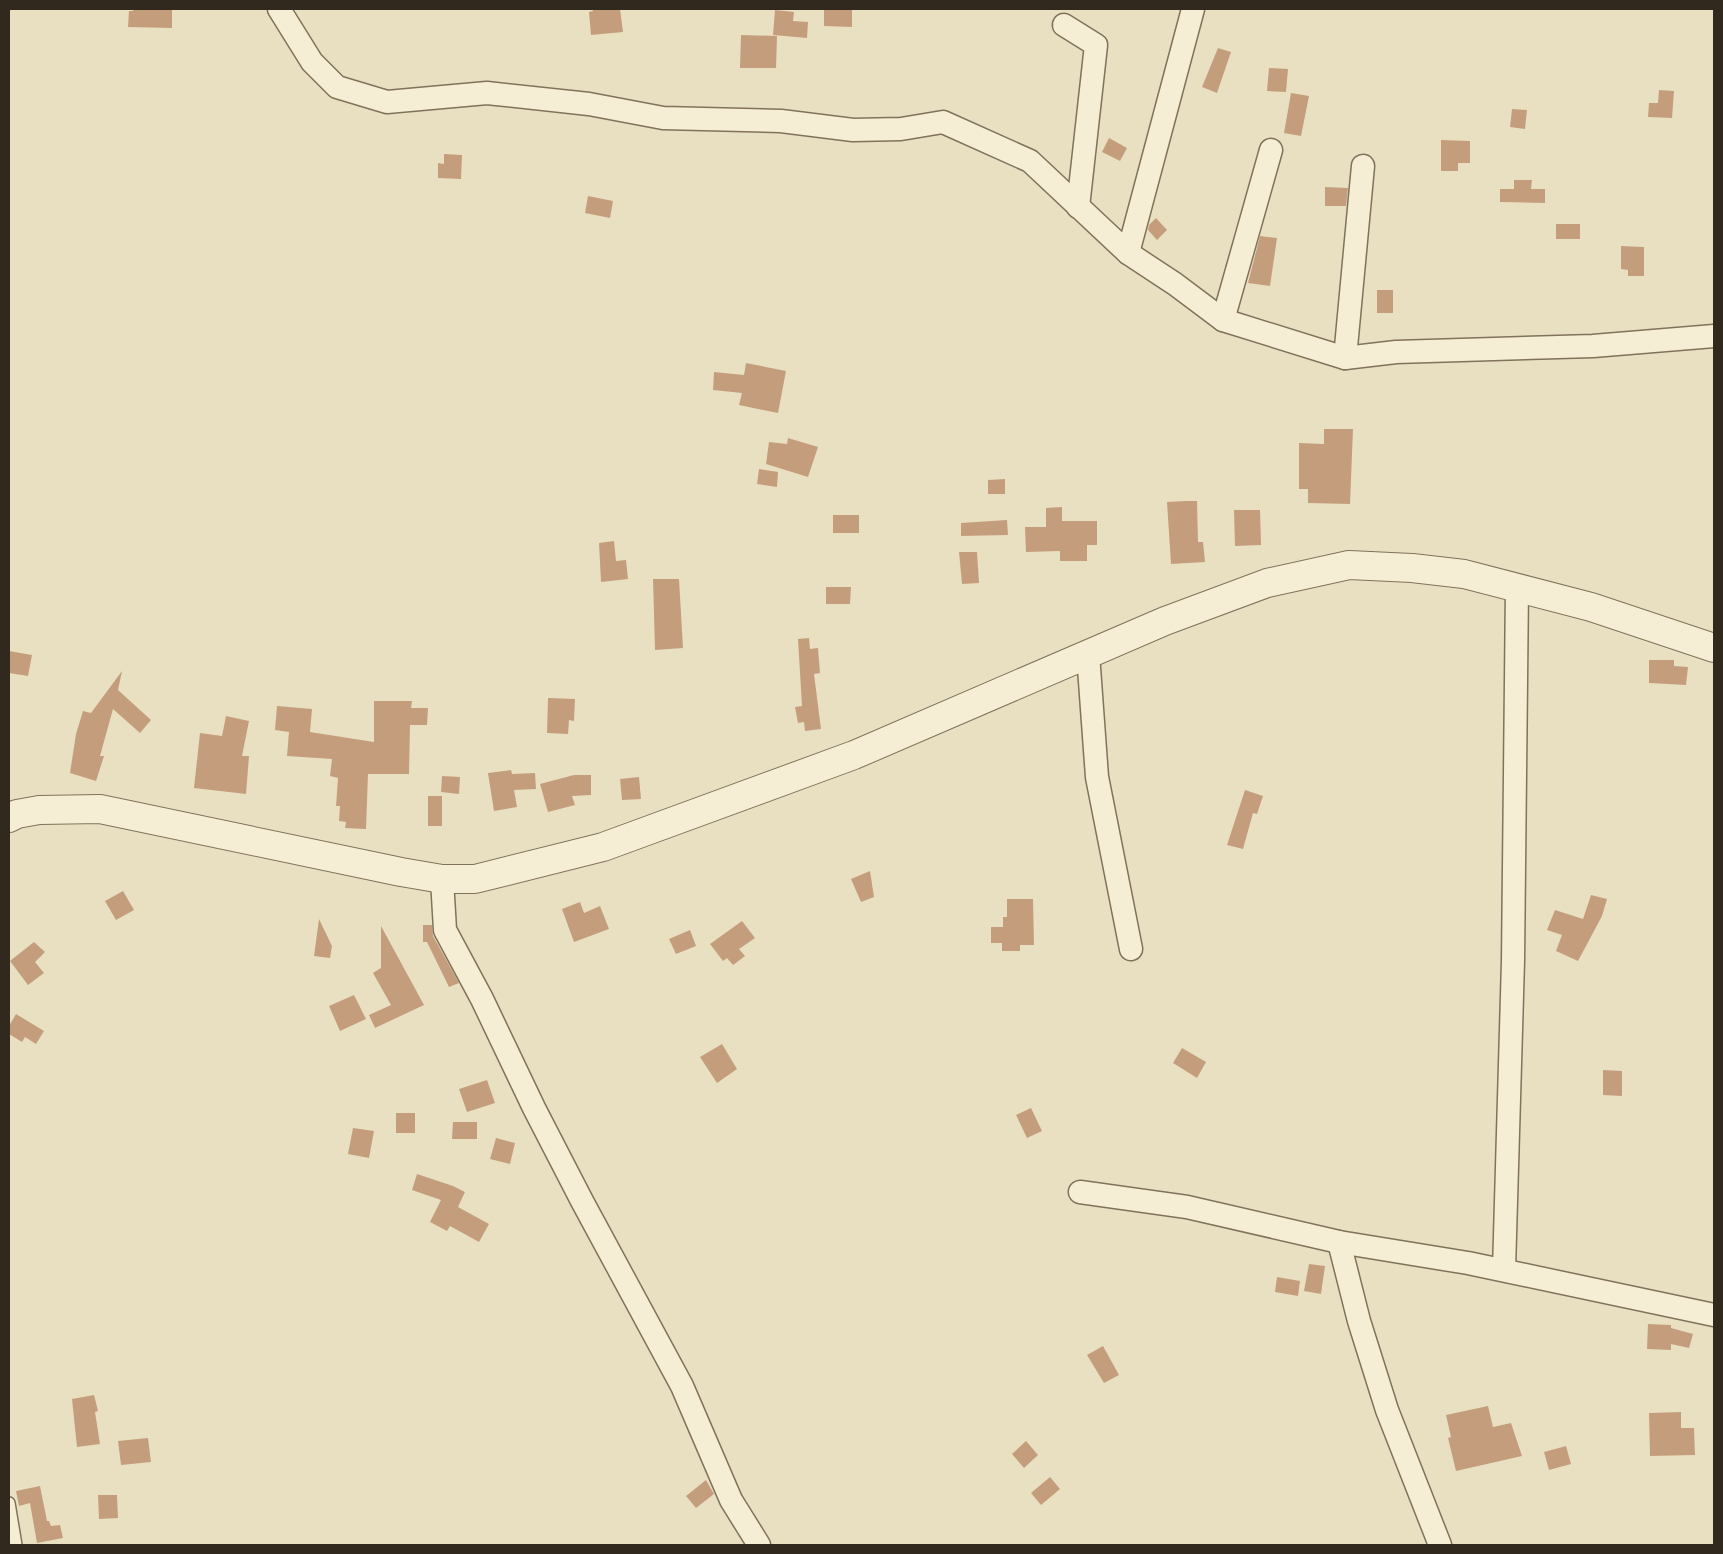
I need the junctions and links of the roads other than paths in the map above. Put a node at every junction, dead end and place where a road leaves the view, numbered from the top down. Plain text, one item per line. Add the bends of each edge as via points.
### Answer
1 (279, 9) edge
2 (1193, 9) edge
3 (1064, 25) dead end
4 (1271, 150) dead end
5 (1363, 166) dead end
6 (1078, 207) junction
7 (1128, 253) junction
8 (1223, 320) junction
9 (1714, 336) edge
10 (1345, 358) junction
11 (1518, 586) junction
12 (1714, 648) edge
13 (1088, 654) junction
14 (9, 818) edge
15 (442, 879) junction
16 (1131, 949) dead end
17 (1080, 1192) dead end
18 (1339, 1242) junction
19 (1504, 1270) junction
20 (1714, 1315) edge
21 (9, 1503) edge
22 (16, 1545) edge
23 (759, 1545) edge
24 (1440, 1545) edge

1 - 6 street via 312,62 338,87 387,102 487,93 589,104 663,118 781,121 853,130 901,129 943,122 1030,161
2 - 7 street
3 - 6 street via 1096,44
4 - 8 street
5 - 10 street
6 - 7 street
7 - 8 street
8 - 10 street
9 - 10 street via 1593,346 1396,352
11 - 12 street
11 - 13 street via 1464,574 1350,565 1267,583
11 - 19 street
13 - 15 street via 854,755 603,847 475,879
13 - 16 street via 1097,777
14 - 15 street via 39,810 100,809
15 - 23 street via 445,930 582,1201 682,1386 731,1500
17 - 18 street via 1187,1207
18 - 19 street
18 - 24 street via 1387,1410
19 - 20 street
21 - 22 lane

